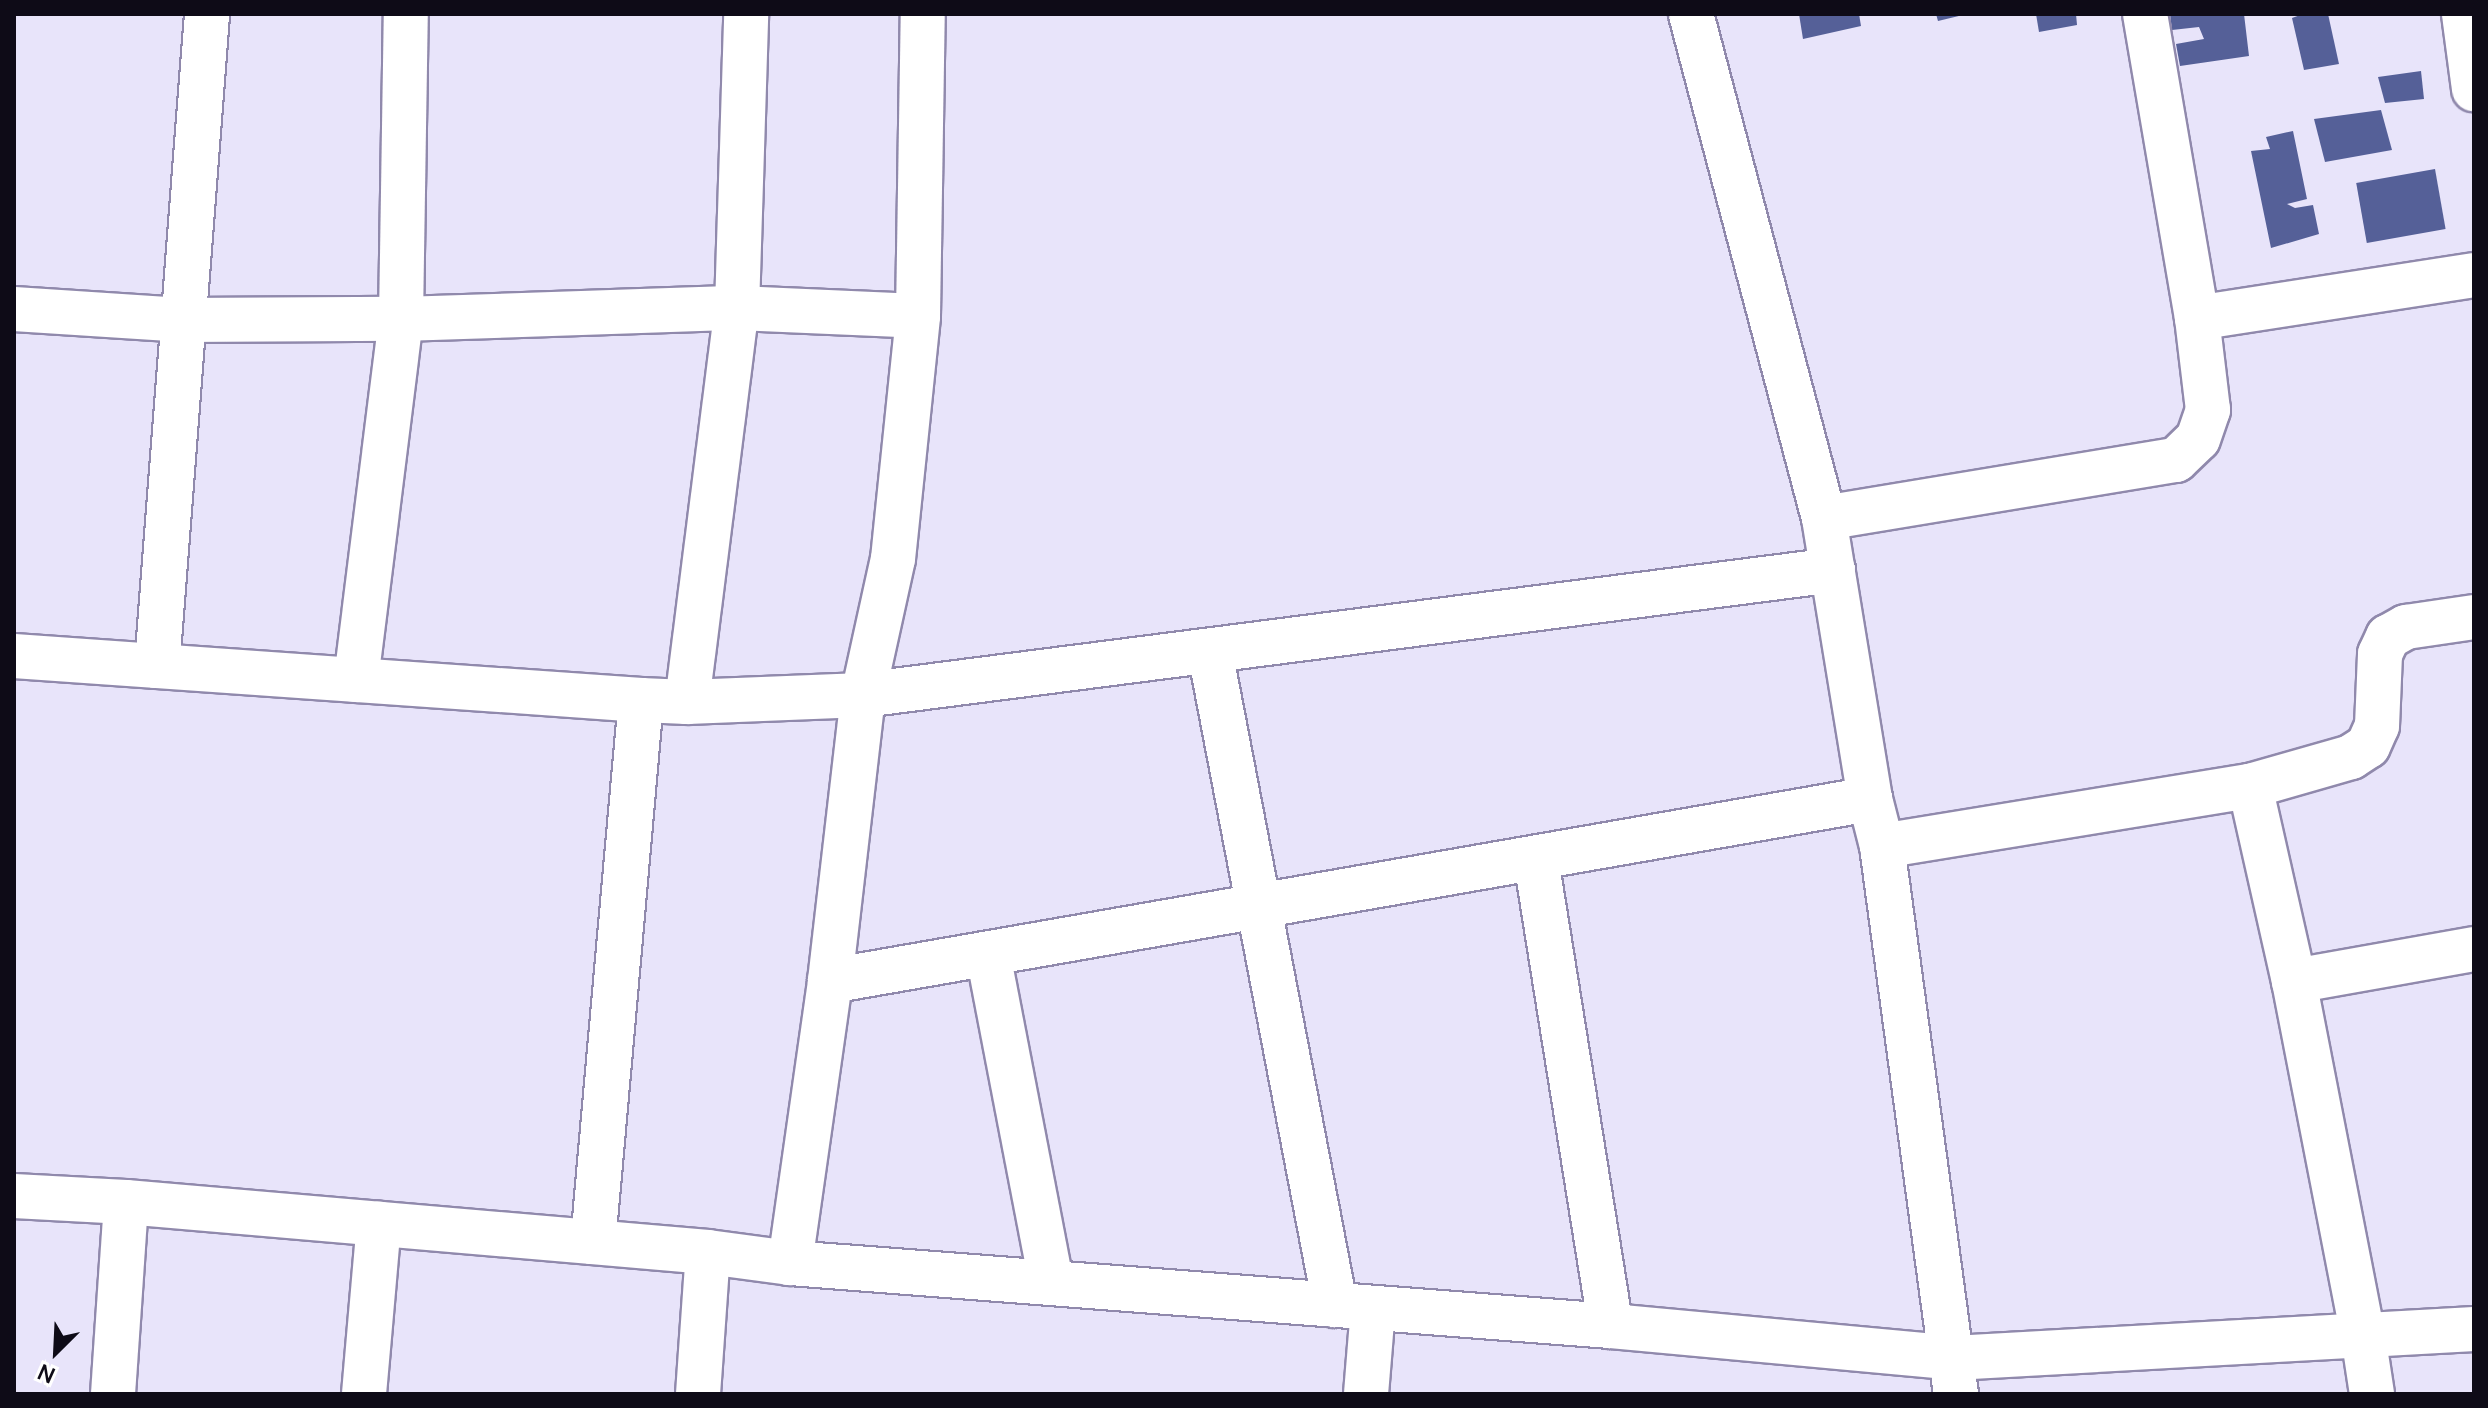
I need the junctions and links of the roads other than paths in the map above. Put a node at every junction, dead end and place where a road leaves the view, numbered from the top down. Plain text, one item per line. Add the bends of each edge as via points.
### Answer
1 (207, 14) edge
2 (406, 14) edge
3 (746, 14) edge
4 (923, 14) edge
5 (1691, 14) edge
6 (2145, 14) edge
7 (2464, 14) edge
8 (2474, 89) edge
9 (2474, 275) edge
10 (737, 308) junction
11 (14, 309) edge
12 (918, 316) junction
13 (2197, 318) junction
14 (401, 319) junction
15 (182, 320) junction
16 (1824, 518) junction
17 (1833, 570) junction
18 (2474, 617) edge
19 (1210, 652) junction
20 (14, 656) edge
21 (157, 666) junction
22 (356, 680) junction
23 (863, 695) junction
24 (641, 700) junction
25 (687, 702) junction
26 (2250, 786) junction
27 (1870, 799) junction
28 (1882, 846) junction
29 (1536, 860) junction
30 (1259, 908) junction
31 (2474, 949) edge
32 (988, 954) junction
33 (830, 981) junction
34 (2294, 981) junction
35 (14, 1196) edge
36 (126, 1202) junction
37 (379, 1224) junction
38 (593, 1242) junction
39 (708, 1252) junction
40 (790, 1263) junction
41 (1051, 1281) junction
42 (1354, 1307) junction
43 (1611, 1326) junction
44 (2474, 1329) edge
45 (2363, 1335) junction
46 (1954, 1376) edge
47 (113, 1394) edge
48 (364, 1394) edge
49 (698, 1394) edge
50 (1366, 1394) edge
51 (2372, 1394) edge

1 - 15 street
2 - 14 street
3 - 10 street
4 - 12 street
5 - 16 street
6 - 13 street
7 - 8 street
9 - 13 street
10 - 12 street
10 - 14 street
10 - 25 street
11 - 15 street
12 - 23 street via 893,559
13 - 16 street via 2208,410 2198,439 2176,460
14 - 15 street
14 - 22 street
15 - 21 street
16 - 17 street
17 - 19 street
17 - 27 street
18 - 26 street via 2406,627 2388,637 2380,654 2377,726 2368,746 2351,757
19 - 23 street
19 - 30 street
20 - 21 street
21 - 22 street
22 - 24 street
23 - 25 street
23 - 33 street
24 - 25 street
24 - 38 street
26 - 28 street
26 - 34 street
27 - 28 street
27 - 29 street
28 - 46 street
29 - 30 street
29 - 43 street
30 - 32 street
30 - 42 street
31 - 34 street
32 - 33 street
32 - 41 street
33 - 40 street
34 - 45 street
35 - 36 street
36 - 37 street
36 - 47 street
37 - 38 street
37 - 48 street
38 - 39 street
39 - 40 street
39 - 49 street
40 - 41 street
41 - 42 street
42 - 43 street
42 - 50 street
43 - 46 street
44 - 45 street
45 - 46 street
45 - 51 street

